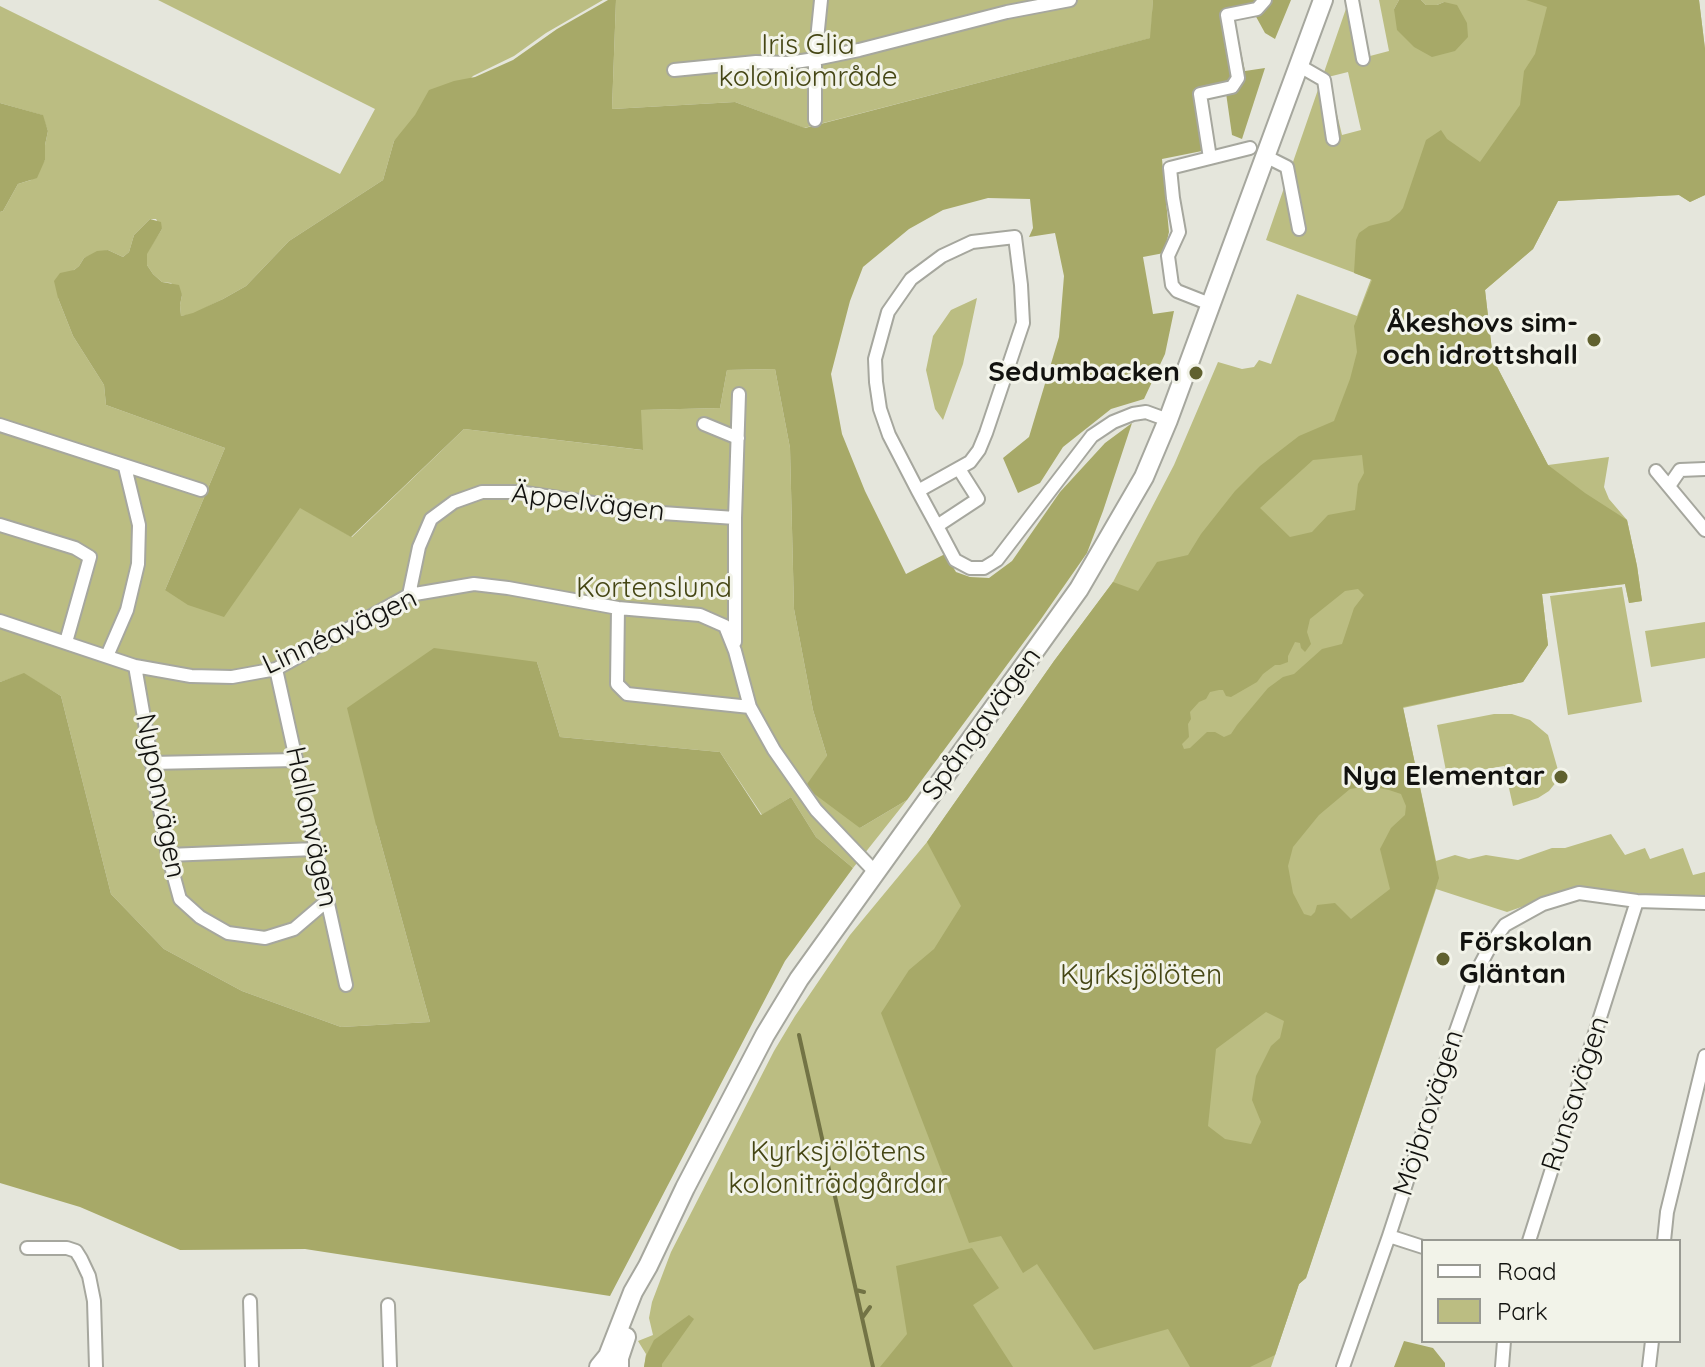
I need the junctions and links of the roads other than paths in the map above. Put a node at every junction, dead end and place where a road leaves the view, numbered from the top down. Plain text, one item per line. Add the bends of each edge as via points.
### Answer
1 (821, 0) edge
2 (1070, 0) edge
3 (1265, 0) edge
4 (1323, 0) edge
5 (1352, 0) edge
6 (815, 59) junction
7 (1363, 59) dead end
8 (1298, 65) junction
9 (674, 70) dead end
10 (815, 120) dead end
11 (1333, 139) dead end
12 (1258, 152) junction
13 (1210, 158) junction
14 (1299, 229) dead end
15 (1210, 304) junction
16 (739, 394) dead end
17 (1168, 420) junction
18 (704, 424) dead end
19 (0, 425) edge
20 (738, 438) junction
21 (125, 467) junction
22 (959, 469) junction
23 (1705, 469) edge
24 (1656, 471) dead end
25 (1669, 486) junction
26 (201, 490) dead end
27 (918, 491) junction
28 (735, 518) junction
29 (0, 525) edge
30 (937, 526) junction
31 (1705, 530) edge
32 (409, 595) junction
33 (618, 608) junction
34 (0, 621) edge
35 (66, 642) junction
36 (735, 651) junction
37 (107, 656) junction
38 (135, 666) junction
39 (276, 669) junction
40 (750, 707) junction
41 (296, 760) junction
42 (151, 763) junction
43 (315, 849) junction
44 (168, 855) junction
45 (876, 873) junction
46 (328, 900) junction
47 (1637, 901) junction
48 (1705, 903) edge
49 (346, 985) dead end
50 (1705, 1056) edge
51 (1389, 1236) junction
52 (1530, 1239) edge
53 (1664, 1239) edge
54 (1421, 1246) edge
55 (27, 1248) dead end
56 (648, 1266) junction
57 (250, 1301) dead end
58 (388, 1305) dead end
59 (1504, 1343) edge
60 (1652, 1343) edge
61 (96, 1367) edge
62 (252, 1367) edge
63 (390, 1367) edge
64 (599, 1367) edge
65 (619, 1367) edge
66 (1343, 1367) edge
67 (1502, 1367) edge
68 (1649, 1367) edge

1 - 6 street
2 - 6 street
3 - 13 street via 1257,9 1227,15 1238,78 1232,87 1200,94
4 - 8 street, Spångavägen
5 - 7 street
6 - 9 street
6 - 10 street
8 - 11 street via 1324,80
8 - 12 street, Spångavägen
12 - 13 street
12 - 14 street via 1287,167
12 - 15 street, Spångavägen
13 - 15 street via 1170,168 1179,232 1168,256 1177,291
15 - 17 street, Spångavägen
16 - 20 street
17 - 30 street via 1146,412 1133,414 1092,436 997,560 984,568 955,560
17 - 45 street, Spångavägen via 1144,477 1079,589
18 - 20 street
19 - 21 street
20 - 28 street
21 - 26 street
21 - 37 street via 139,525 138,564 127,610
22 - 27 street
22 - 27 street via 979,450 1023,323 1015,237 972,242 942,256 911,279 888,312 875,359 880,409
22 - 30 street via 978,499
23 - 25 street via 1680,470
24 - 25 street
25 - 31 street
27 - 30 street
28 - 32 street, Äppelvägen via 482,492 454,502 431,519
28 - 36 street
29 - 35 street via 90,557
32 - 33 street, Linnéavägen via 474,584
32 - 39 street, Linnéavägen
33 - 36 street, Linnéavägen via 700,615 725,626
33 - 40 street via 617,684 627,694
34 - 35 street, Linnéavägen
35 - 37 street, Linnéavägen
36 - 40 street, Linnéavägen
37 - 38 street, Linnéavägen
38 - 39 street, Linnéavägen via 232,677
38 - 42 street, Nyponvägen
39 - 41 street, Hallonvägen
40 - 45 street, Linnéavägen via 816,810
41 - 42 street
41 - 43 street, Hallonvägen
42 - 44 street, Nyponvägen
43 - 44 street
43 - 46 street, Hallonvägen
44 - 46 street, Nyponvägen via 180,899 228,933 265,938 294,929
45 - 56 street, Spångavägen via 765,1035
46 - 49 street, Hallonvägen
47 - 48 street, Möjbrovägen
47 - 51 street, Möjbrovägen via 1579,893 1543,904 1505,925 1493,941 1455,1034
47 - 52 street, Runsavägen
50 - 53 street
51 - 54 street
51 - 66 street, Möjbrovägen
55 - 61 street via 67,1248 81,1259 94,1301
56 - 64 street, Spångavägen
56 - 65 street, Spångavägen
57 - 62 street
58 - 63 street
59 - 67 street
60 - 68 street

